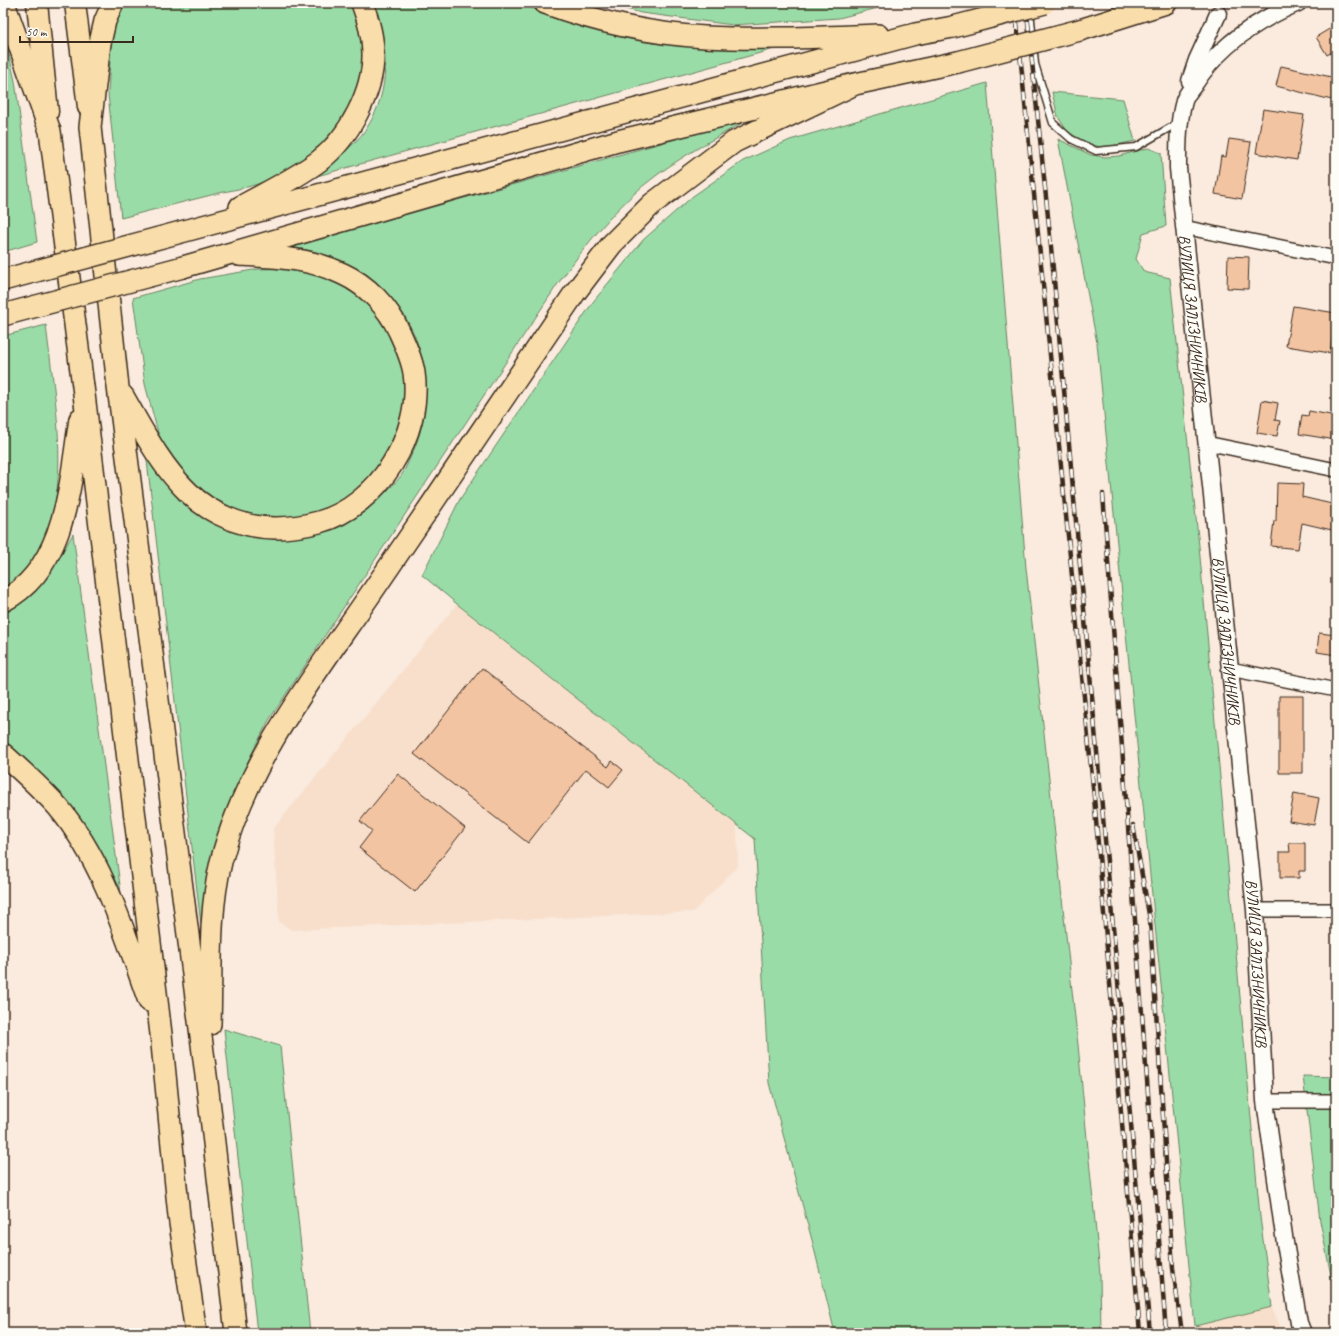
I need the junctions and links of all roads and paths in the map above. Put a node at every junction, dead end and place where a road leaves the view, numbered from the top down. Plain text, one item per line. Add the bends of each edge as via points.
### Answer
1 (4, 3) edge
2 (37, 3) edge
3 (75, 3) edge
4 (113, 3) edge
5 (362, 3) edge
6 (545, 3) edge
7 (1030, 3) edge
8 (1045, 3) edge
9 (1166, 3) edge
10 (1298, 3) edge
11 (1218, 14) tunnel mouth
12 (914, 34) junction
13 (856, 84) junction
14 (1185, 99) junction
15 (1179, 122) junction
16 (90, 127) junction
17 (50, 131) junction
18 (209, 224) junction
19 (1183, 227) junction
20 (223, 254) junction
21 (1336, 258) edge
22 (3, 280) edge
23 (3, 315) edge
24 (118, 387) junction
25 (84, 394) junction
26 (1206, 443) junction
27 (1336, 470) edge
28 (3, 601) edge
29 (1230, 669) junction
30 (1336, 690) edge
31 (3, 754) edge
32 (1255, 910) junction
33 (1336, 910) edge
34 (161, 1034) junction
35 (208, 1091) junction
36 (1336, 1100) edge
37 (1265, 1101) junction
38 (196, 1333) edge
39 (236, 1333) edge
40 (1303, 1333) edge

1 - 17 highway
2 - 17 main road
3 - 16 main road
4 - 16 highway via 105,21 100,43
5 - 18 highway via 369,22 373,54 369,85 358,112 343,138 320,161
6 - 12 highway via 602,21 650,31 704,37 760,39
7 - 15 lane via 1035,64 1053,123 1071,139 1096,151 1136,147
8 - 12 highway, bridge via 953,27
9 - 13 highway, bridge via 1080,30 958,62
10 - 14 street, ВУЛИЦЯ ЗАЛІЗНИЧНИКІВ via 1254,26 1227,46 1204,69
11 - 14 street via 1197,60
12 - 18 highway
13 - 20 highway via 618,141
13 - 35 highway via 734,142 652,204 612,244 574,294 282,727 255,772 238,810 221,862 210,942
14 - 15 street, ВУЛИЦЯ ЗАЛІЗНИЧНИКІВ
15 - 19 street, ВУЛИЦЯ ЗАЛІЗНИЧНИКІВ via 1178,168
16 - 24 highway
17 - 25 highway
18 - 22 highway, bridge
19 - 21 street
19 - 26 street, ВУЛИЦЯ ЗАЛІЗНИЧНИКІВ
20 - 23 highway, bridge
20 - 24 highway via 306,261 343,274 368,289 393,318 405,343 414,373 414,411 406,439 392,466 374,488 350,507 320,522 293,528 263,528 235,521 210,509 168,471
24 - 35 highway
25 - 28 highway via 70,482 59,531 38,571 24,586
25 - 34 highway
26 - 27 street
26 - 29 street, ВУЛИЦЯ ЗАЛІЗНИЧНИКІВ
29 - 30 street
29 - 32 street, ВУЛИЦЯ ЗАЛІЗНИЧНИКІВ
31 - 34 highway via 58,808 84,844 111,896
32 - 33 street
32 - 37 street, ВУЛИЦЯ ЗАЛІЗНИЧНИКІВ
34 - 38 highway via 179,1216
35 - 39 highway
36 - 37 street
37 - 40 street, ВУЛИЦЯ ЗАЛІЗНИЧНИКІВ via 1285,1243

